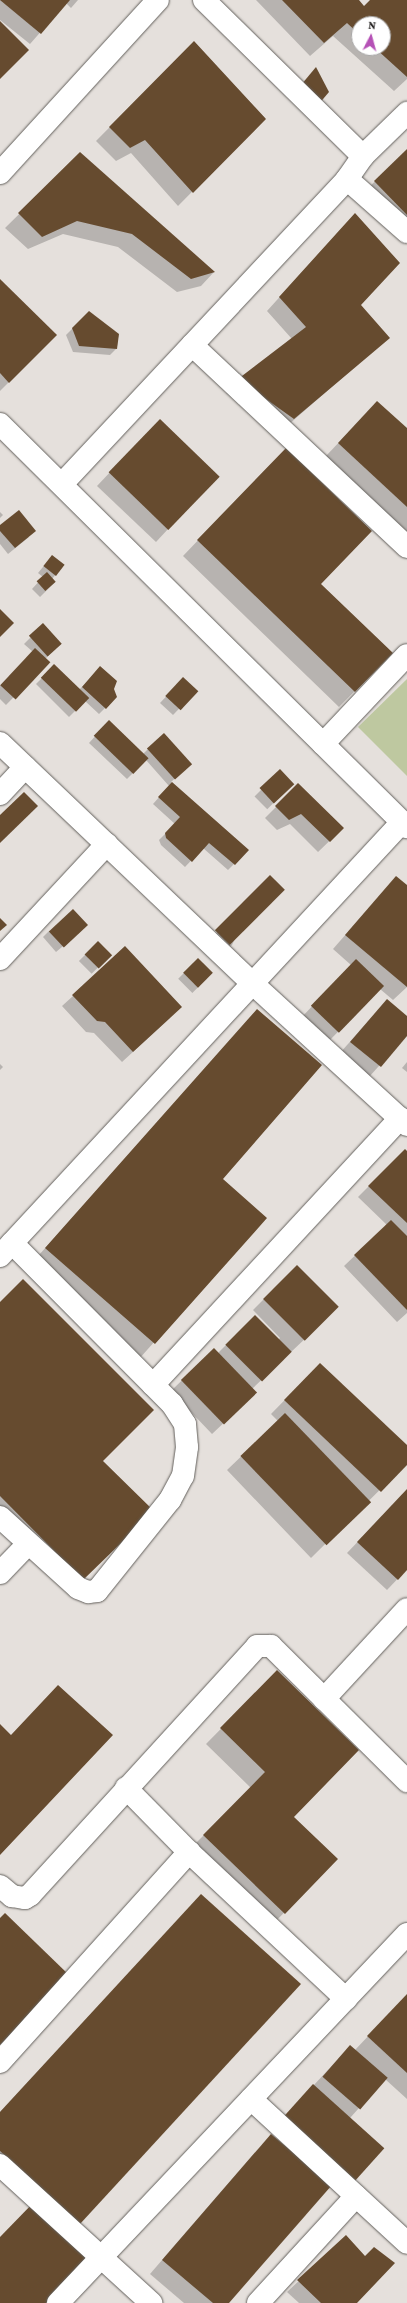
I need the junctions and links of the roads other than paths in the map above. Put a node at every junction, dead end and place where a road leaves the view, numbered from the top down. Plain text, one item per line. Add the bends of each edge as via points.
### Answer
1 (158, 0) edge
2 (204, 0) edge
3 (407, 113) edge
4 (363, 156) junction
5 (0, 173) edge
6 (347, 179) junction
7 (407, 232) edge
8 (192, 345) junction
9 (0, 424) edge
10 (62, 484) junction
11 (407, 547) edge
12 (407, 655) edge
13 (0, 743) edge
14 (323, 744) junction
15 (25, 767) junction
16 (0, 794) edge
17 (404, 824) edge
18 (107, 844) junction
19 (0, 959) edge
20 (252, 983) junction
21 (403, 1122) edge
22 (6, 1249) edge
23 (153, 1385) junction
24 (0, 1517) edge
25 (28, 1544) junction
26 (0, 1573) edge
27 (407, 1608) edge
28 (324, 1699) junction
29 (407, 1781) edge
30 (126, 1788) junction
31 (190, 1852) junction
32 (0, 1886) edge
33 (407, 1934) edge
34 (346, 1999) junction
35 (0, 2062) edge
36 (251, 2100) junction
37 (0, 2165) edge
38 (356, 2196) junction
39 (407, 2243) edge
40 (101, 2257) junction
41 (58, 2303) edge
42 (151, 2303) edge
43 (258, 2303) edge

1 - 5 street
2 - 4 street
3 - 4 street
4 - 6 street
6 - 7 street
6 - 8 street
8 - 10 street
8 - 11 street
9 - 10 street
10 - 14 street
12 - 14 street
13 - 15 street
14 - 17 street
15 - 16 street
15 - 18 street
17 - 20 street
18 - 19 street
18 - 20 street
20 - 21 street
20 - 22 street
21 - 23 street
22 - 23 street
23 - 25 street via 172,1404 185,1424 187,1447 183,1476 170,1500 97,1591 88,1592 78,1588
24 - 25 street
25 - 26 street
27 - 28 street
28 - 29 street
28 - 30 street via 271,1646 257,1646
30 - 31 street
30 - 32 street via 30,1895 26,1898 12,1896
31 - 34 street
31 - 35 street
33 - 34 street
34 - 36 street
36 - 38 street
36 - 40 street
37 - 40 street
38 - 39 street
38 - 43 street
40 - 41 street
40 - 42 street

